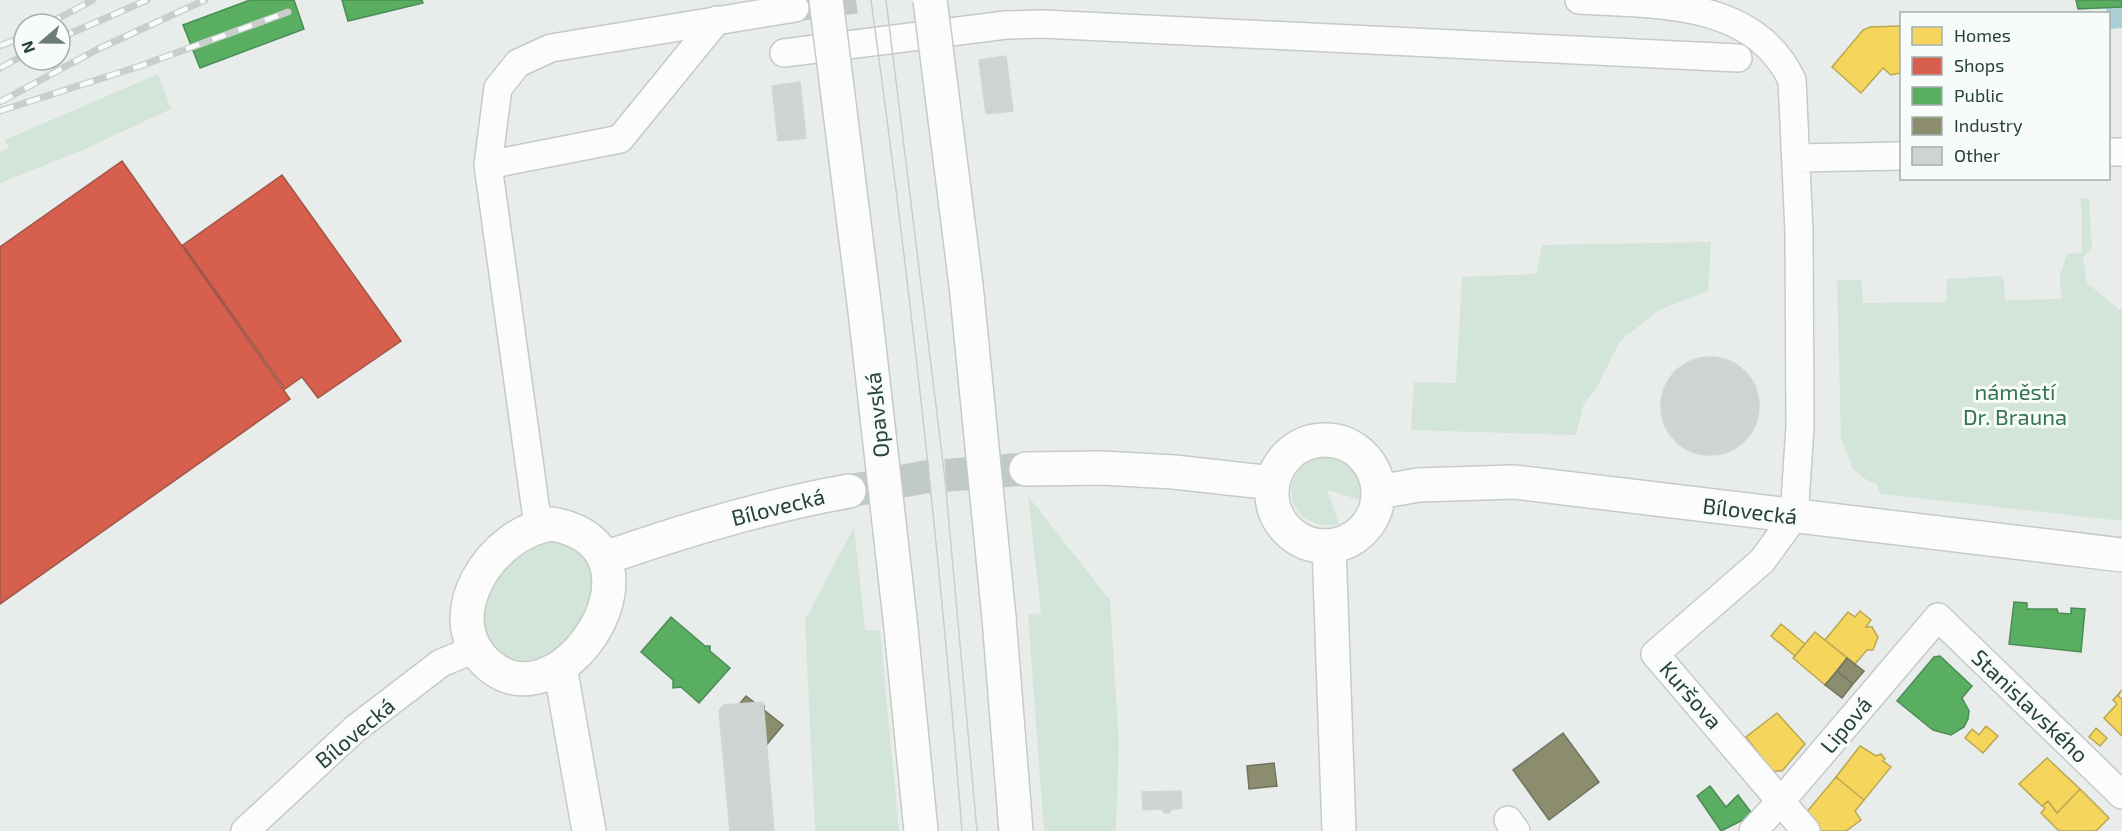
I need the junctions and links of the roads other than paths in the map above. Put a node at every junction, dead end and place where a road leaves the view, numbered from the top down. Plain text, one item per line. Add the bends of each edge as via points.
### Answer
1 (826, 0) edge
2 (930, 0) edge
3 (1579, 0) edge
4 (795, 8) tunnel mouth
5 (717, 20) junction
6 (784, 53) dead end
7 (1737, 58) dead end
8 (1900, 156) edge
9 (1797, 158) junction
10 (488, 165) junction
11 (1026, 469) tunnel mouth
12 (1273, 483) junction
13 (849, 490) tunnel mouth
14 (1379, 492) junction
15 (1794, 517) junction
16 (538, 526) junction
17 (1329, 546) junction
18 (2122, 555) edge
19 (605, 558) junction
20 (1938, 617) joint
21 (475, 649) junction
22 (560, 668) junction
23 (2122, 795) edge
24 (1782, 800) junction
25 (245, 831) edge
26 (589, 831) edge
27 (921, 831) edge
28 (1016, 831) edge
29 (1339, 831) edge
30 (1753, 831) edge
31 (1806, 831) edge

1 - 27 main road, Opavská, bridge via 865,311
2 - 28 main road, bridge via 966,285
3 - 9 street via 1682,6 1734,18 1762,34 1785,62 1792,80
4 - 5 street
5 - 10 street via 620,139
5 - 10 street via 550,48 518,63 498,88
6 - 7 street via 1006,25 1043,24
8 - 9 street
9 - 15 street via 1800,427
10 - 16 street
11 - 12 main road via 1174,472
12 - 14 main road via 1293,451 1328,440 1344,443 1368,462
12 - 17 main road via 1277,515 1286,529 1313,545
13 - 19 main road, Bílovecká via 787,502
14 - 15 main road, Bílovecká via 1418,484 1514,482
14 - 17 main road via 1374,513 1362,532
15 - 18 main road, Bílovecká
15 - 24 street, Kuršova via 1762,561 1655,654
16 - 19 main road via 552,524 577,531
16 - 21 main road via 509,540 482,572 467,614
17 - 29 main road
19 - 22 main road via 609,580 603,614 583,647
20 - 23 street, Stanislavského
20 - 24 street, Lipová
21 - 22 main road via 492,668 515,677 538,676
21 - 25 street, Bílovecká via 441,663 356,728
22 - 26 main road
24 - 30 street, Lipová
24 - 31 street, Kuršova

